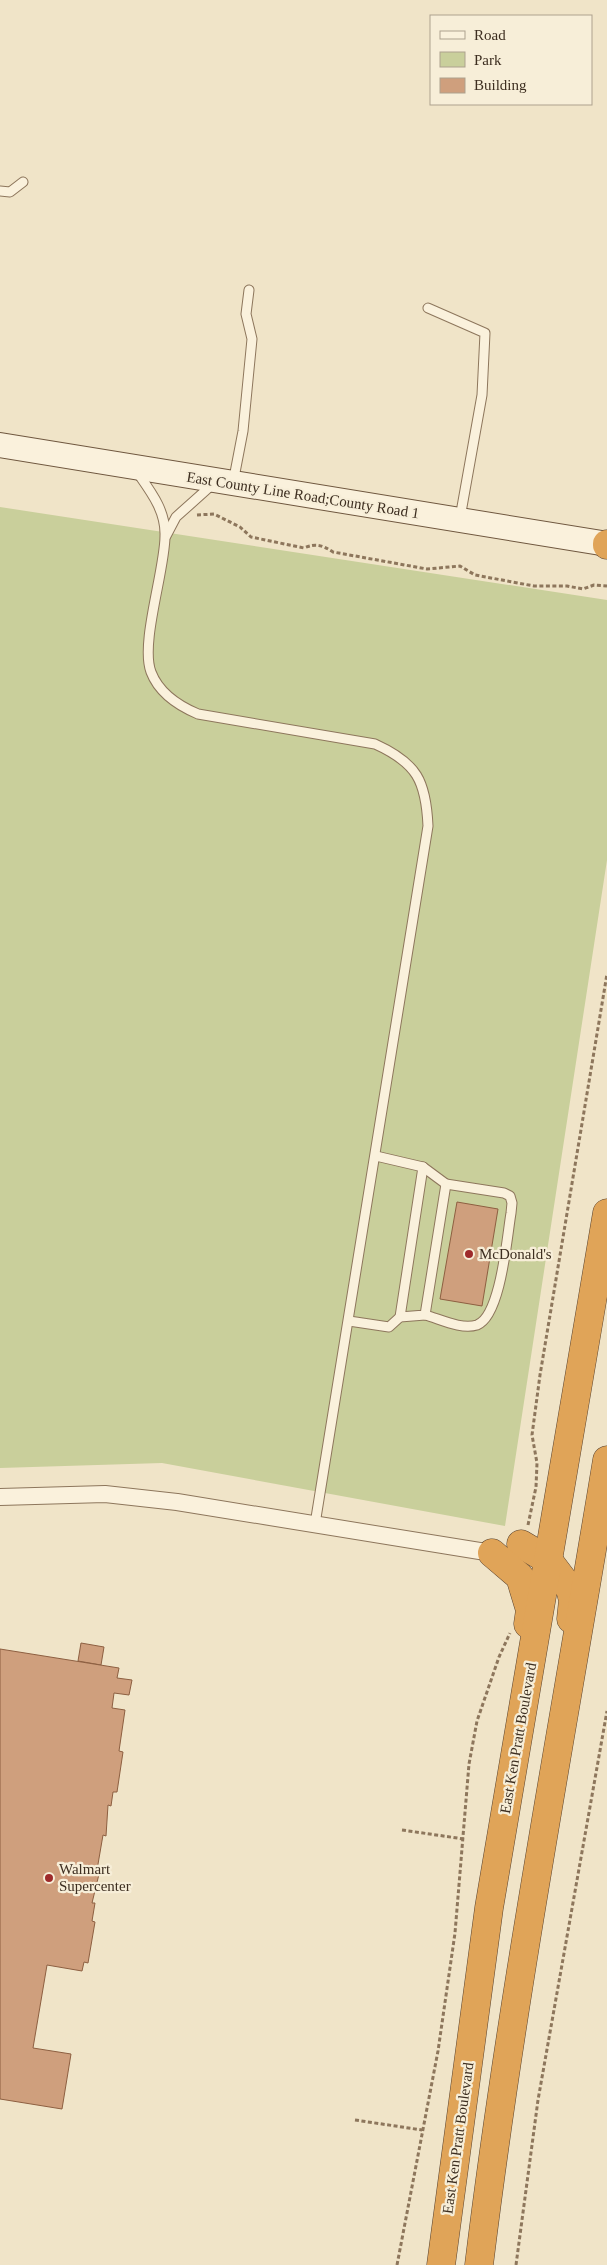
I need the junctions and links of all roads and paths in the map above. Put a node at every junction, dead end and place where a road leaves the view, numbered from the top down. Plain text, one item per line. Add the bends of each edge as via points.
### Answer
1 (23, 182) dead end
2 (0, 191) edge
3 (249, 290) dead end
4 (428, 308) dead end
5 (0, 445) edge
6 (133, 466) junction
7 (225, 482) junction
8 (194, 516) dead end
9 (460, 521) junction
10 (166, 536) junction
11 (607, 544) edge
12 (607, 586) edge
13 (607, 974) edge
14 (376, 1156) junction
15 (423, 1167) junction
16 (446, 1184) junction
17 (607, 1213) edge
18 (425, 1315) junction
19 (400, 1317) junction
20 (349, 1321) junction
21 (578, 1380) junction
22 (607, 1460) edge
23 (0, 1497) edge
24 (315, 1524) junction
25 (602, 1525) edge
26 (524, 1536) junction
27 (492, 1553) junction
28 (548, 1560) junction
29 (512, 1630) dead end
30 (607, 1712) edge
31 (515, 1756) junction
32 (402, 1830) dead end
33 (464, 1839) junction
34 (518, 1999) junction
35 (355, 2120) dead end
36 (422, 2130) junction
37 (397, 2265) edge
38 (441, 2265) edge
39 (479, 2265) edge
40 (516, 2265) edge

1 - 2 lane via 10,192
3 - 7 lane via 246,314 252,339 243,431
4 - 9 lane via 485,333 482,395
5 - 6 main road, East County Line Road;County Road 1
6 - 7 main road, East County Line Road;County Road 1
6 - 10 lane via 158,502
7 - 9 main road, East County Line Road;County Road 1
7 - 10 lane via 176,517
8 - 12 path via 214,514 240,527 251,537 304,548 322,545 333,552 428,569 460,566 475,575 534,586 583,589 594,585
9 - 11 main road, East County Line Road;County Road 1
10 - 14 lane via 149,650 151,672 163,691 180,707 198,714 375,744 395,753 412,767 422,782 428,826
13 - 26 path via 540,1375 532,1435 536,1487
14 - 15 lane
14 - 20 lane
15 - 16 lane
15 - 19 lane
16 - 18 lane
16 - 18 lane via 504,1193 510,1196 511,1213 495,1303 487,1318 478,1325 461,1326
17 - 21 highway, East Ken Pratt Boulevard
18 - 19 lane
19 - 20 lane via 390,1327
20 - 24 lane
21 - 26 highway via 537,1527
21 - 28 highway, East Ken Pratt Boulevard
22 - 25 highway
23 - 24 street via 105,1494
24 - 27 street
25 - 34 highway via 538,1863
26 - 27 highway
26 - 28 highway
27 - 31 highway via 520,1577 530,1610
28 - 31 highway, East Ken Pratt Boulevard
28 - 34 highway via 570,1589 573,1600 511,1979
29 - 33 path via 477,1721
30 - 40 path via 538,2100
31 - 38 highway, East Ken Pratt Boulevard via 489,1908
32 - 33 path
33 - 36 path via 438,2051
34 - 39 highway
35 - 36 path
36 - 37 path

